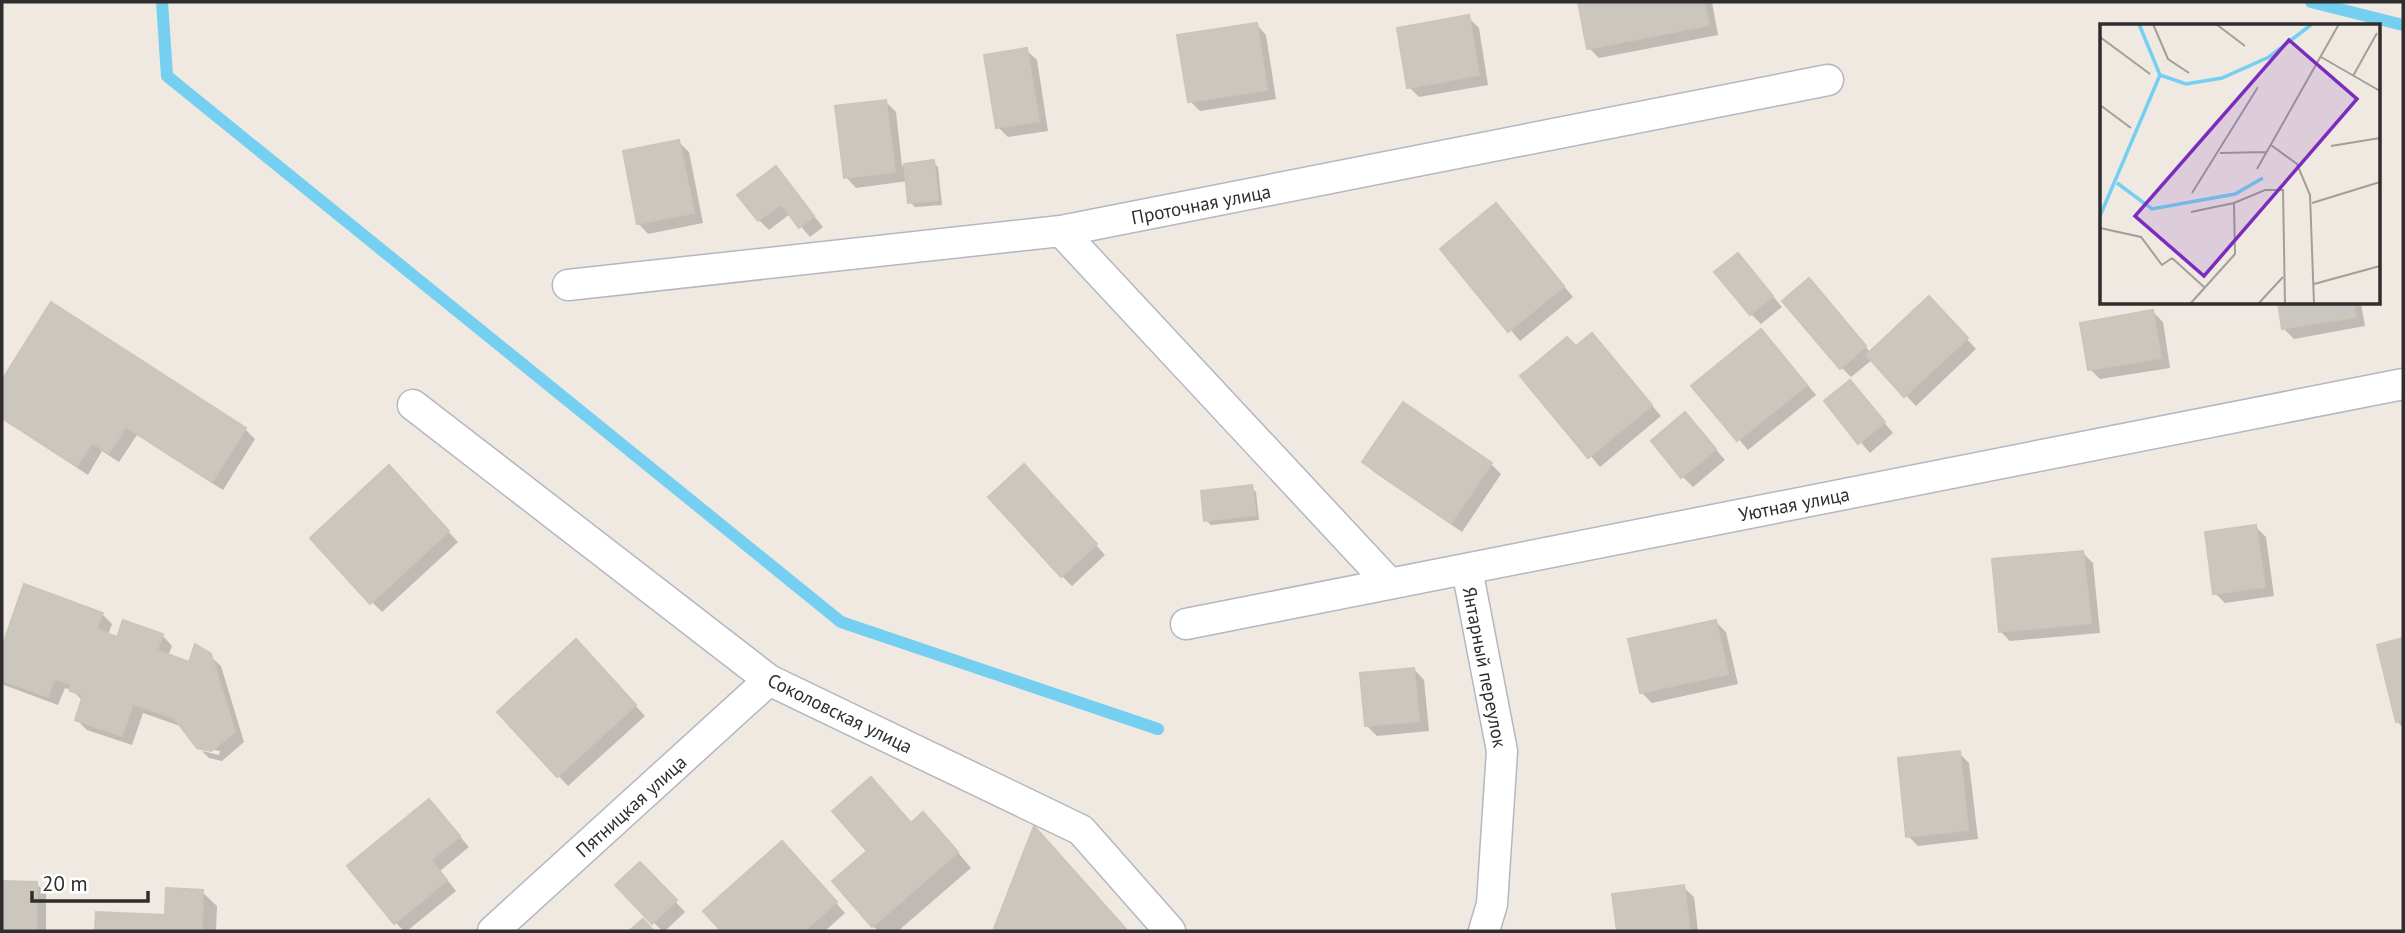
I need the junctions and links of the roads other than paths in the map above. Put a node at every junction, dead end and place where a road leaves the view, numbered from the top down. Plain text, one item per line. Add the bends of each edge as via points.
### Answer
1 (1828, 80) dead end
2 (1061, 231) junction
3 (568, 285) dead end
4 (2403, 384) edge
5 (413, 405) dead end
6 (1467, 569) junction
7 (1390, 584) junction
8 (1186, 624) dead end
9 (769, 680) junction
10 (493, 931) edge
11 (1170, 931) edge
12 (1484, 931) edge

1 - 2 street, Проточная улица
2 - 3 street, Проточная улица
2 - 7 street
4 - 6 street, Уютная улица
5 - 9 street, Соколовская улица
6 - 7 street, Уютная улица
6 - 12 street, Янтарный переулок via 1502,751 1492,904
7 - 8 street, Уютная улица
9 - 10 street, Пятницкая улица
9 - 11 street, Соколовская улица via 1081,830

